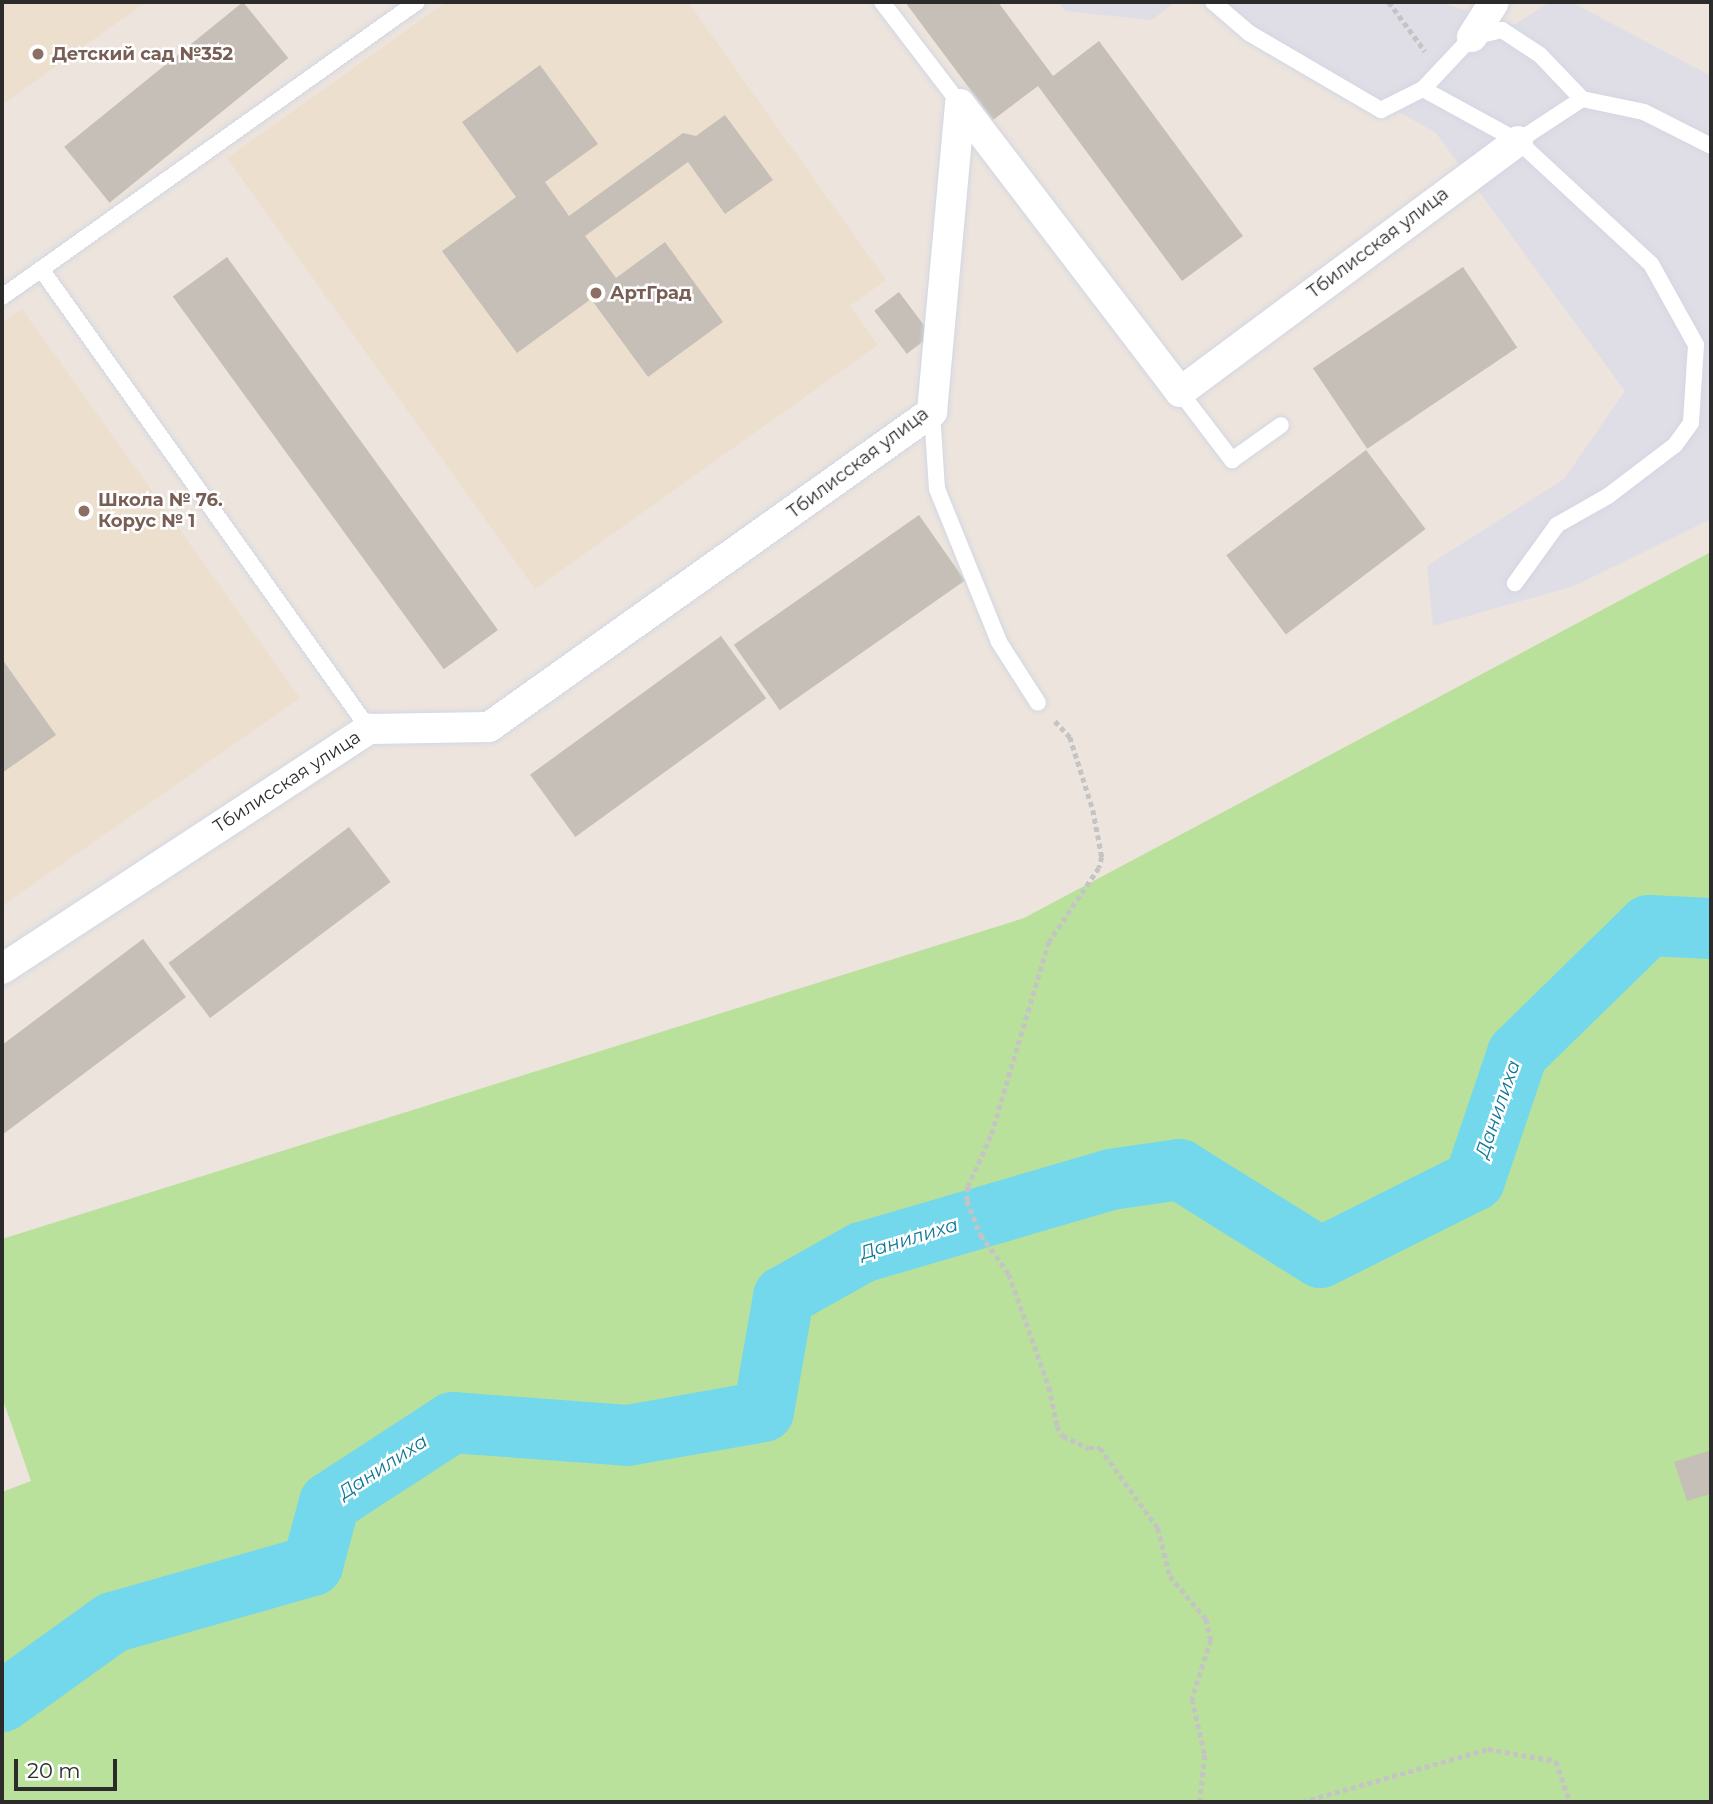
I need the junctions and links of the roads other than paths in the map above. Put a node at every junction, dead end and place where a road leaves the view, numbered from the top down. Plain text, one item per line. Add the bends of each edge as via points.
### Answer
1 (417, 2) edge
2 (882, 2) edge
3 (1213, 2) edge
4 (1493, 2) edge
5 (1472, 37) junction
6 (1423, 89) junction
7 (1583, 99) junction
8 (960, 104) junction
9 (1518, 141) junction
10 (1711, 146) edge
11 (41, 270) junction
12 (2, 297) edge
13 (1180, 392) junction
14 (932, 412) junction
15 (1281, 425) dead end
16 (1515, 583) dead end
17 (1038, 703) road end
18 (369, 729) junction
19 (2, 969) edge

1 - 11 lane
2 - 8 lane
3 - 6 lane via 1249,33 1381,110
4 - 5 street
5 - 6 lane
5 - 7 lane via 1502,30 1540,55
6 - 9 lane
7 - 9 lane
7 - 10 lane via 1644,112
8 - 13 street
8 - 14 street, Тбилисская улица
9 - 13 street, Тбилисская улица
9 - 16 lane via 1651,264 1696,345 1691,423 1675,446 1608,496 1558,525
11 - 12 lane
11 - 18 lane
13 - 15 lane via 1232,460
14 - 17 lane via 937,489 999,642
14 - 18 street, Тбилисская улица via 489,727
18 - 19 street, Тбилисская улица

